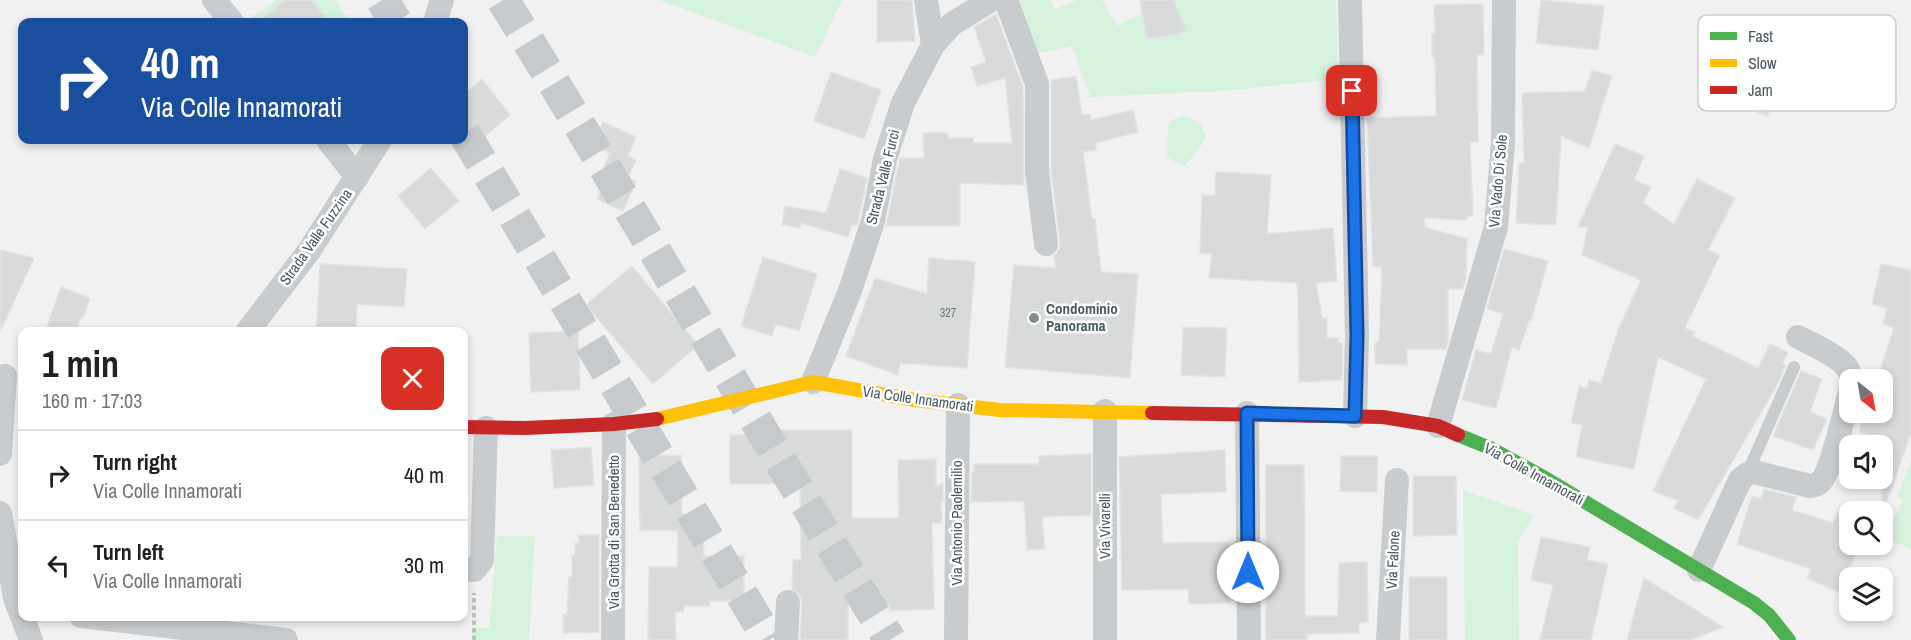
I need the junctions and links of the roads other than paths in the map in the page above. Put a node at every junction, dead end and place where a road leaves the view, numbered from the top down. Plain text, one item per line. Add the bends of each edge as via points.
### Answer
1 (214, 0) edge
2 (442, 0) edge
3 (926, 0) edge
4 (991, 0) edge
5 (1006, 0) edge
6 (1350, 0) edge
7 (1504, 0) edge
8 (229, 18) edge
9 (436, 18) edge
10 (933, 45) junction
11 (331, 144) edge
12 (378, 144) edge
13 (357, 177) junction
14 (1046, 244) dead end
15 (251, 327) edge
16 (1798, 337) dead end
17 (1794, 367) dead end
18 (1849, 369) edge
19 (9, 376) edge
20 (813, 382) junction
21 (958, 405) junction
22 (1105, 411) junction
23 (1247, 413) junction
24 (1355, 416) junction
25 (1841, 423) edge
26 (614, 424) junction
27 (1438, 426) junction
28 (475, 427) edge
29 (0, 454) edge
30 (1747, 474) junction
31 (1397, 480) dead end
32 (0, 513) edge
33 (469, 570) edge
34 (1699, 570) junction
35 (788, 602) dead end
36 (18, 604) edge
37 (25, 621) edge
38 (124, 621) edge
39 (31, 640) edge
40 (286, 640) edge
41 (613, 640) edge
42 (786, 640) edge
43 (956, 640) edge
44 (1105, 640) edge
45 (1249, 640) edge
46 (1388, 640) edge
47 (1789, 640) edge

1 - 8 street
2 - 9 street
3 - 10 street
4 - 10 street, Strada Valle Furci via 952,24
5 - 14 street via 1037,84 1037,172
6 - 24 street
7 - 27 street, Via Vado Di Sole via 1503,142 1496,226
10 - 20 street, Strada Valle Furci via 903,103 885,159 873,221
11 - 13 street
12 - 13 street, Strada Valle Fuzzina
13 - 15 street, Strada Valle Fuzzina via 309,251
16 - 18 street
17 - 30 lane
19 - 29 street
20 - 21 street, Via Colle Innamorati
20 - 26 street, Via Colle Innamorati via 653,420
21 - 22 street, Via Colle Innamorati via 1000,410
21 - 43 street, Via Antonio Paolemilio
22 - 23 street, Via Colle Innamorati
22 - 44 street, Via Vivarelli
23 - 24 street, Via Colle Innamorati
23 - 45 street
24 - 27 street, Via Colle Innamorati
25 - 30 street via 1825,477 1818,484 1810,486 1754,472
26 - 28 street, Via Colle Innamorati
26 - 41 street, Via Grotta di San Benedetto
27 - 34 street, Via Colle Innamorati via 1545,478
28 - 33 street, Via Colle Innamorati via 482,560
30 - 34 street via 1740,480
31 - 46 street, Via Falone
32 - 36 street
34 - 47 street, Via Colle Innamorati via 1754,603
35 - 42 street
37 - 39 street
38 - 40 street

